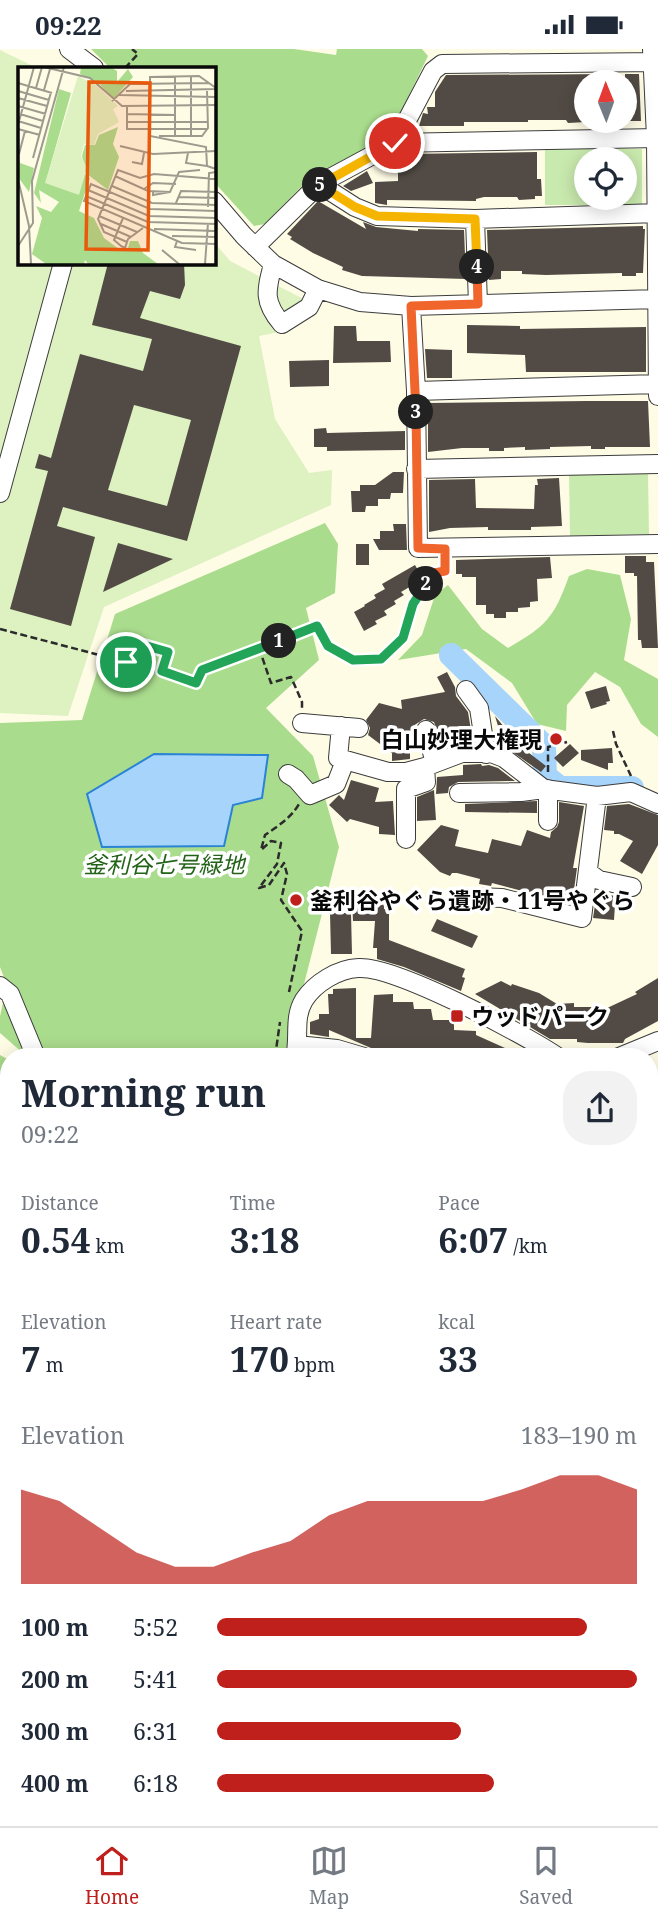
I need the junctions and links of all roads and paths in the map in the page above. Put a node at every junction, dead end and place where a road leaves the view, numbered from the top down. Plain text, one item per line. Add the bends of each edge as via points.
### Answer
1 (69, 49) edge
2 (132, 49) edge
3 (654, 58) edge
4 (93, 67) edge
5 (126, 67) edge
6 (657, 138) edge
7 (395, 143) junction
8 (319, 184) junction
9 (215, 202) edge
10 (656, 213) edge
11 (475, 219) junction
12 (255, 247) junction
13 (63, 264) edge
14 (273, 264) junction
15 (318, 289) junction
16 (658, 299) edge
17 (478, 304) junction
18 (411, 306) junction
19 (658, 384) edge
20 (416, 391) junction
21 (658, 396) edge
22 (658, 464) edge
23 (416, 469) junction
24 (0, 493) edge
25 (658, 544) edge
26 (445, 549) junction
27 (0, 629) edge
28 (259, 648) junction
29 (466, 690) dead end
30 (302, 723) joint
31 (426, 730) dead end
32 (612, 731) dead end
33 (567, 743) dead end
34 (486, 754) junction
35 (345, 761) junction
36 (430, 765) junction
37 (388, 772) junction
38 (288, 774) dead end
39 (303, 788) junction
40 (406, 789) junction
41 (546, 789) junction
42 (631, 792) junction
43 (460, 793) dead end
44 (597, 796) junction
45 (658, 804) edge
46 (548, 821) dead end
47 (406, 839) dead end
48 (588, 872) junction
49 (632, 887) dead end
50 (476, 897) dead end
51 (0, 986) edge
52 (290, 986) dead end
53 (658, 1041) edge
54 (32, 1048) edge
55 (296, 1048) edge
56 (544, 1048) edge
57 (641, 1048) edge

1 - 4 street
2 - 5 path via 138,54
3 - 6 street
3 - 7 street via 442,64 433,71
6 - 7 street
6 - 10 street
7 - 8 street
8 - 11 street via 377,216
8 - 12 street
9 - 12 street
10 - 11 street
10 - 16 street
11 - 17 street
12 - 14 street
13 - 24 street
14 - 15 street
14 - 15 street via 266,292 271,311 282,324 309,306
15 - 18 street via 360,302
16 - 17 street
16 - 19 street
17 - 18 street
18 - 20 street
19 - 20 street
19 - 21 street
20 - 23 street
22 - 23 street
23 - 26 street via 418,548
25 - 26 street
26 - 28 path via 445,571 434,573 413,604 403,638 381,659 353,660 328,646 317,626
27 - 28 path via 126,662 133,642 168,652 162,671 196,683 202,670
28 - 30 path via 271,683 291,677 302,702
29 - 34 street via 479,708
30 - 35 street via 350,727 338,758
31 - 36 street
32 - 42 path via 629,769
33 - 41 path via 548,747
34 - 36 street via 462,753
34 - 41 street via 499,755
35 - 37 street
35 - 39 street via 336,784 310,795
36 - 37 street
36 - 40 street via 426,782
37 - 40 street via 390,785
38 - 39 street
39 - 52 path via 295,811 265,835 261,850 271,841 281,843 277,863 259,888 270,885 284,863 287,874 281,900 302,930
40 - 47 street
41 - 43 street
41 - 44 street
41 - 46 street
42 - 44 street
42 - 45 street
44 - 48 street
48 - 49 street via 599,880
48 - 50 street via 582,918 502,898
51 - 54 street via 10,994
53 - 57 street
55 - 56 street via 296,1023 306,996 325,979 356,968 372,968 482,1015

